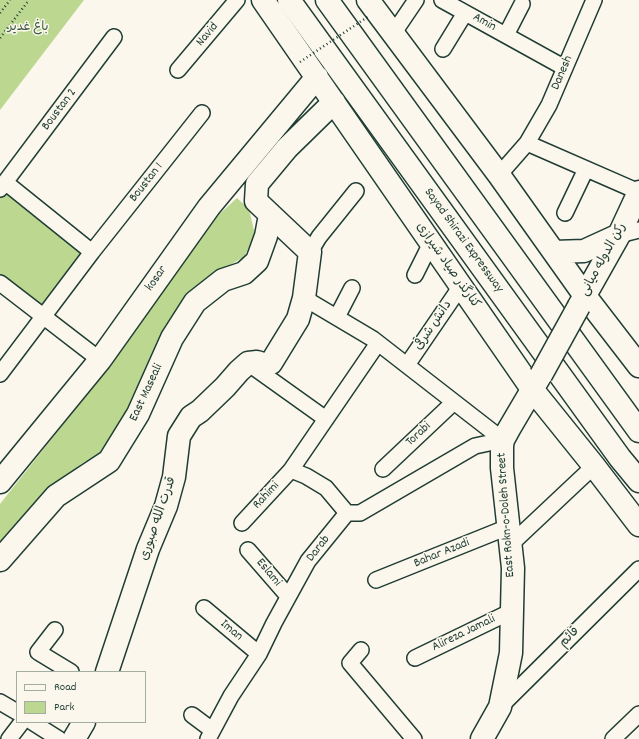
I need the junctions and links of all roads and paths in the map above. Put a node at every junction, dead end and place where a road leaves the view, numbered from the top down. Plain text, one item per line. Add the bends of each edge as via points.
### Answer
1 (10, 0) edge
2 (29, 0) edge
3 (238, 0) edge
4 (263, 0) edge
5 (289, 0) edge
6 (327, 0) edge
7 (416, 0) edge
8 (442, 0) edge
9 (594, 0) edge
10 (522, 4) dead end
11 (369, 8) edge
12 (0, 13) edge
13 (465, 13) junction
14 (393, 34) junction
15 (506, 35) junction
16 (114, 37) dead end
17 (0, 38) edge
18 (443, 49) dead end
19 (300, 62) dead end
20 (565, 68) junction
21 (178, 70) dead end
22 (316, 78) junction
23 (334, 102) junction
24 (202, 113) dead end
25 (527, 144) junction
26 (586, 169) junction
27 (500, 175) junction
28 (3, 185) edge
29 (356, 190) dead end
30 (639, 192) edge
31 (565, 213) dead end
32 (270, 215) junction
33 (629, 232) edge
34 (431, 243) junction
35 (92, 252) junction
36 (310, 252) junction
37 (554, 252) junction
38 (415, 275) dead end
39 (0, 283) edge
40 (461, 286) junction
41 (352, 288) dead end
42 (304, 298) junction
43 (582, 301) junction
44 (337, 317) junction
45 (44, 318) junction
46 (378, 343) junction
47 (100, 360) junction
48 (248, 363) junction
49 (407, 365) junction
50 (639, 366) edge
51 (0, 374) edge
52 (536, 382) junction
53 (454, 402) junction
54 (326, 419) junction
55 (639, 431) edge
56 (503, 440) junction
57 (620, 458) junction
58 (594, 466) junction
59 (383, 468) dead end
60 (291, 470) junction
61 (639, 481) edge
62 (0, 482) edge
63 (639, 487) edge
64 (348, 513) junction
65 (242, 523) dead end
66 (639, 525) edge
67 (509, 536) junction
68 (248, 550) dead end
69 (0, 560) edge
70 (639, 569) edge
71 (376, 580) dead end
72 (288, 596) junction
73 (204, 608) dead end
74 (512, 611) junction
75 (55, 630) dead end
76 (361, 650) dead end
77 (259, 654) junction
78 (415, 658) dead end
79 (69, 671) edge
80 (107, 671) edge
81 (0, 702) edge
82 (500, 707) junction
83 (16, 711) edge
84 (639, 714) edge
85 (192, 715) dead end
86 (21, 723) edge
87 (34, 723) edge
88 (83, 723) edge
89 (210, 735) edge
90 (9, 739) edge
91 (59, 739) edge
92 (74, 739) edge
93 (414, 739) edge
94 (482, 739) edge
95 (612, 739) edge

1 - 12 path
2 - 17 path
3 - 21 street, Navid
4 - 22 main road, کنارگذر صیاد شیرازی
5 - 57 main road, Sayad Shirazi Expressway
6 - 55 main road
7 - 14 street
8 - 13 street, Amin
9 - 20 street, Danesh
10 - 15 street, Amin
11 - 14 main road
11 - 19 path, bridge
13 - 15 street, Amin
13 - 18 street
14 - 27 main road
15 - 20 street, Amin
16 - 28 street, Boustan 2
20 - 25 street, Danesh via 549,105
22 - 23 main road, کنارگذر صیاد شیرازی
22 - 47 main road, kosar via 209,207
23 - 32 main road via 287,148 257,184 256,201
23 - 34 main road, کنارگذر صیاد شیرازی
24 - 35 street, Boustan 1
25 - 26 street
25 - 27 street, Danesh
26 - 30 street
26 - 31 street
27 - 37 main road
28 - 35 street
29 - 36 street
30 - 33 main road, رکن الدوله میانی
32 - 36 main road
32 - 69 main road, East Maseali via 257,261 244,273 223,280 195,302 172,338 138,414 109,461 56,496
33 - 37 main road via 584,250
33 - 43 main road, رکن الدوله میانی
34 - 38 street
34 - 40 main road, کنارگذر صیاد شیرازی
35 - 45 street, Boustan 1
36 - 42 main road
37 - 43 main road
39 - 45 street
40 - 49 street, دانش شرقی
40 - 52 main road, کنارگذر صیاد شیرازی
41 - 44 street
42 - 44 street
42 - 48 main road via 298,319 271,363
43 - 50 main road
43 - 52 main road, East Rokn-o-Doleh Street, bridge
44 - 46 street
45 - 47 street
45 - 51 street, Boustan 1
46 - 49 street
46 - 54 street, Rahimi
47 - 62 main road, kosar
48 - 54 street
48 - 80 main road, قدرت الله صبوری via 200,411 190,417 179,436 174,476 166,506 148,550
49 - 53 street
52 - 56 main road, East Rokn-o-Doleh Street
52 - 58 main road, کنارگذر صیاد شیرازی
53 - 56 street
53 - 59 street, Torabi
54 - 60 street, Rahimi
56 - 64 street via 475,446 360,513
56 - 67 main road, East Rokn-o-Doleh Street via 502,468
57 - 61 main road, Sayad Shirazi Expressway
57 - 63 main road
58 - 66 main road, کنارگذر صیاد شیرازی
58 - 67 street
60 - 64 street via 326,488
60 - 65 street, Rahimi
64 - 72 street, Darab via 308,561
67 - 71 street, Bahar Azadi
67 - 74 main road, East Rokn-o-Doleh Street via 513,568
68 - 72 street, Eslami
70 - 82 street, قائم
72 - 77 street, Darab
73 - 77 street, Iman
74 - 78 street, Alireza Jamali
74 - 82 main road, East Rokn-o-Doleh Street via 511,653
75 - 79 street via 38,652
76 - 93 street via 350,663
77 - 89 street, Darab via 231,696
81 - 83 street
82 - 94 main road, East Rokn-o-Doleh Street
84 - 95 street
85 - 89 street
86 - 90 street
87 - 91 street
88 - 92 main road

